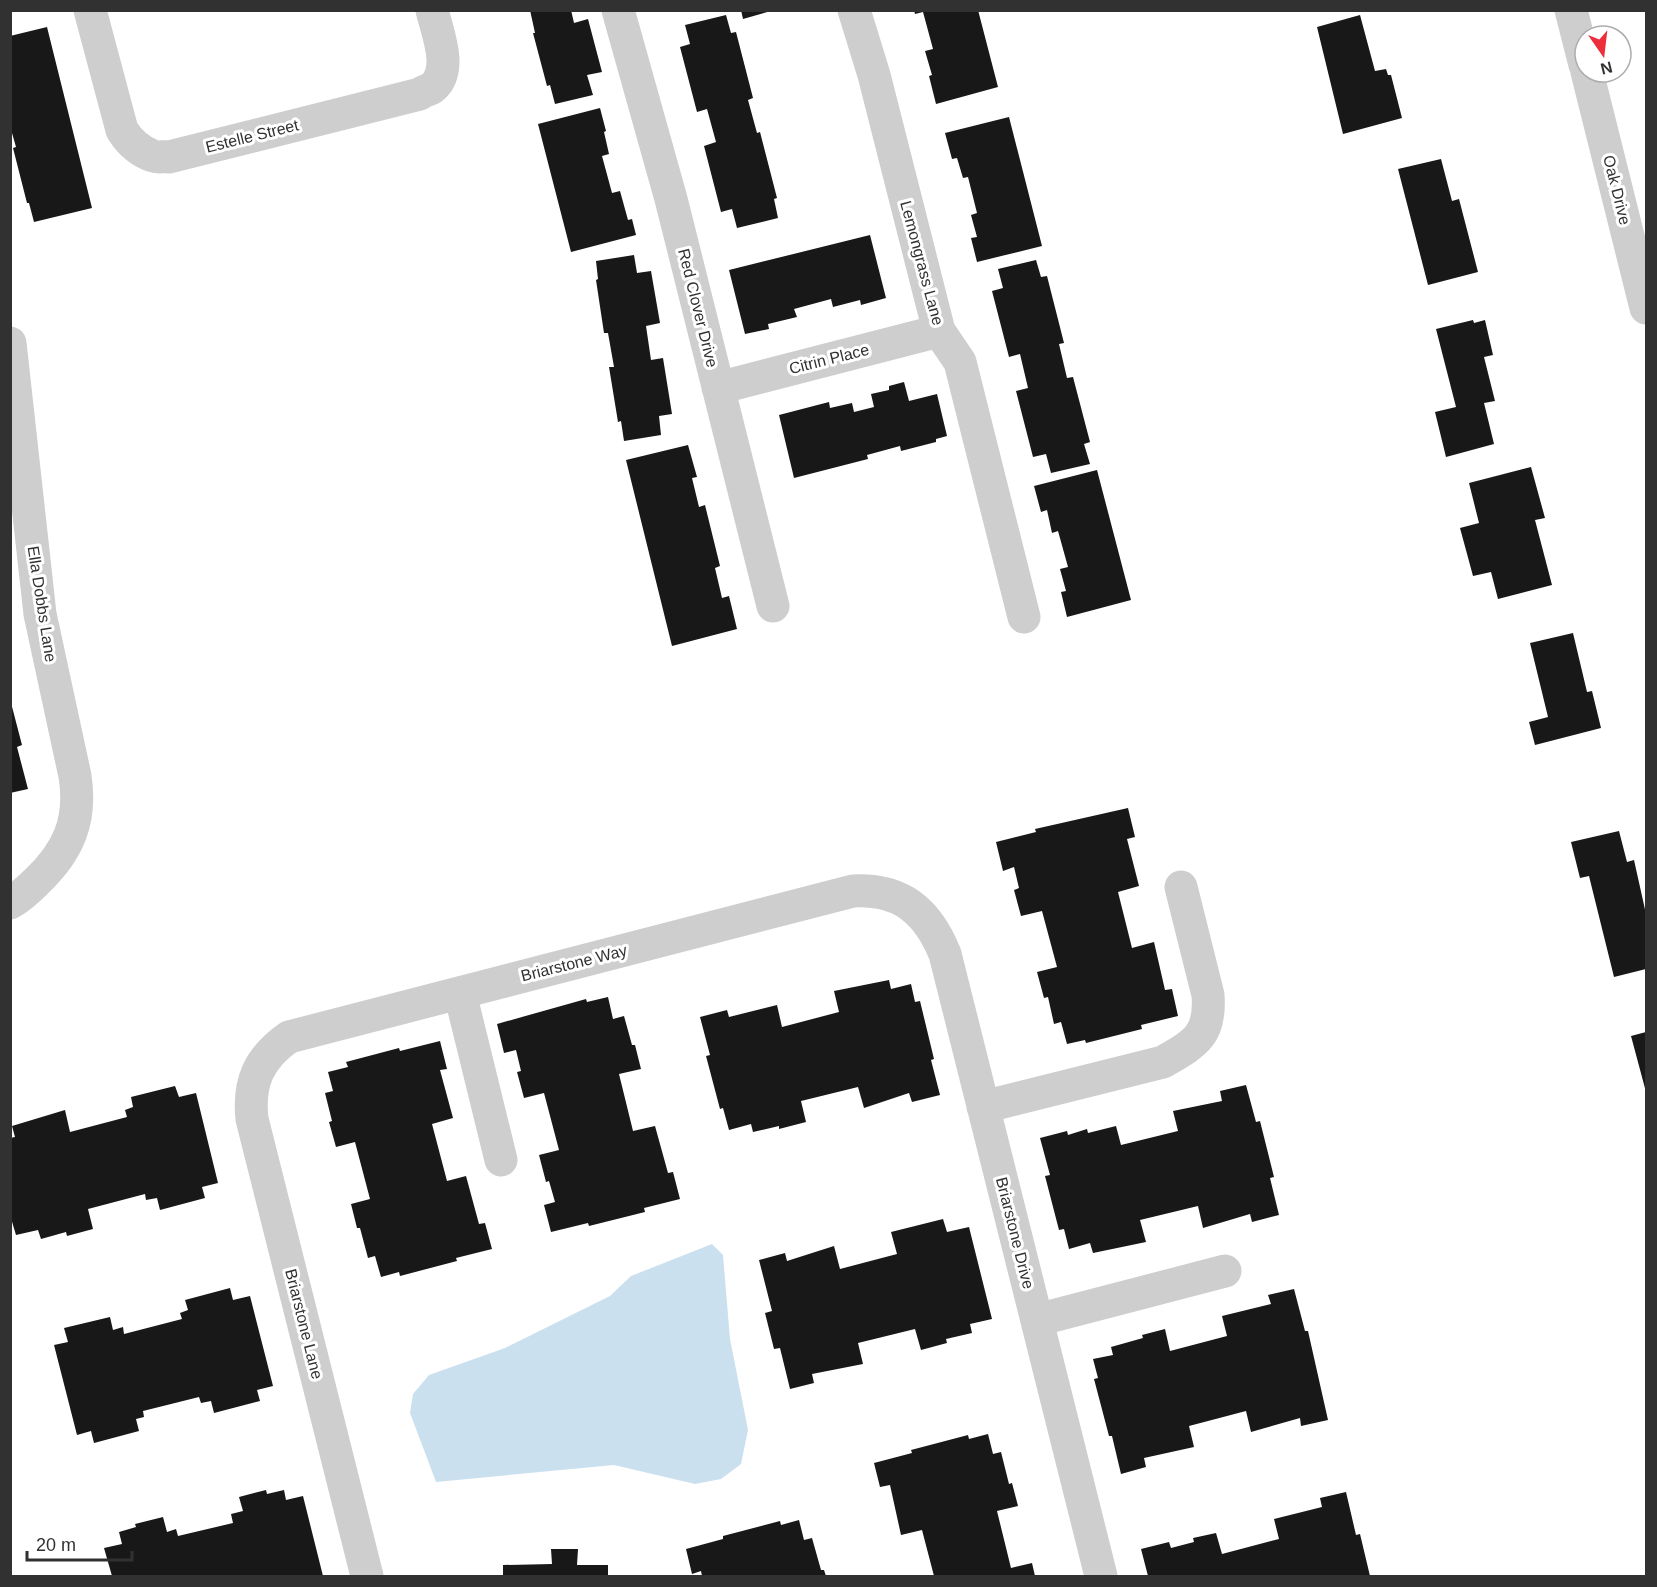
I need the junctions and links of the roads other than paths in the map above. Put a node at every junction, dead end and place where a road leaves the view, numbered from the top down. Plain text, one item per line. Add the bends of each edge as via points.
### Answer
1 (90, 10) edge
2 (432, 10) edge
3 (618, 10) edge
4 (854, 10) edge
5 (1590, 84) edge
6 (1647, 308) edge
7 (939, 331) junction
8 (10, 343) edge
9 (718, 388) junction
10 (773, 606) dead end
11 (1024, 617) dead end
12 (1181, 887) dead end
13 (10, 903) edge
14 (905, 903) joint
15 (460, 993) junction
16 (257, 1072) joint
17 (983, 1107) junction
18 (501, 1160) dead end
19 (1225, 1271) dead end
20 (1037, 1320) junction
21 (367, 1576) edge
22 (1101, 1576) edge

1 - 2 street, Estelle Street via 122,130 135,146 156,157 431,89 443,64
3 - 9 street, Red Clover Drive
4 - 7 street, Lemongrass Lane
5 - 6 street, Oak Drive
7 - 9 street, Citrin Place
7 - 11 street, Lemongrass Lane via 960,362
8 - 13 street, Ella Dobbs Lane via 38,596 77,787 75,822 65,849 27,891
9 - 10 street, Red Clover Drive
12 - 17 street via 1208,995 1204,1032 1163,1062
14 - 15 street, Briarstone Way via 886,894 853,891
14 - 17 street, Briarstone Drive via 932,926 945,954
15 - 16 street, Briarstone Way via 289,1037 264,1059
15 - 18 street
16 - 21 street, Briarstone Lane via 251,1095 252,1119
17 - 20 street, Briarstone Drive
19 - 20 street
20 - 22 street, Briarstone Drive

